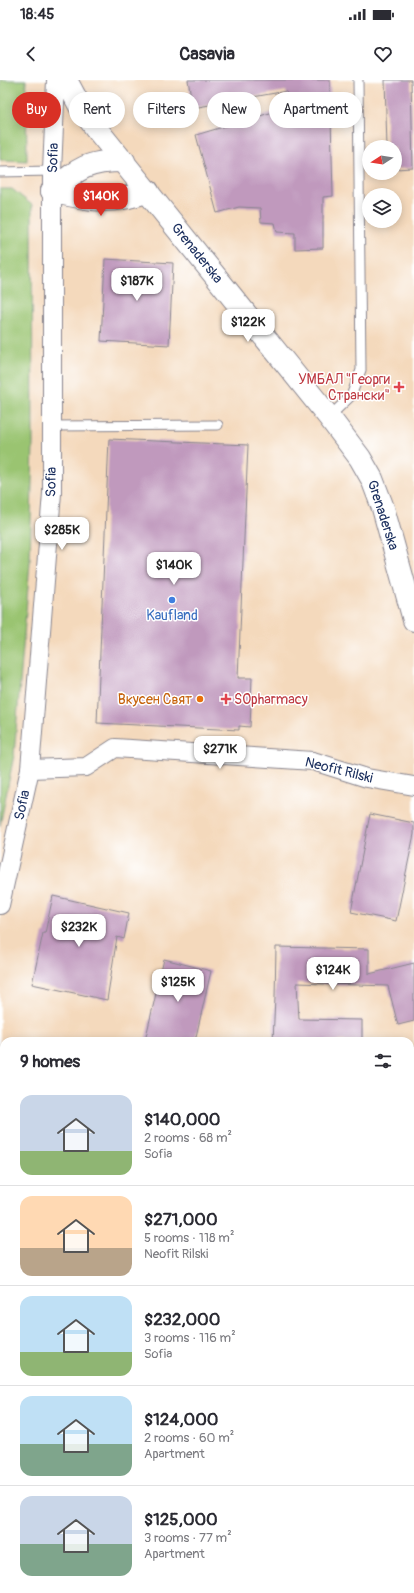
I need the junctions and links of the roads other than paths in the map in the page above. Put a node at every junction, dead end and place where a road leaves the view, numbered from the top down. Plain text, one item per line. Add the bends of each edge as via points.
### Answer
1 (56, 80) edge
2 (66, 80) edge
3 (358, 80) edge
4 (124, 161) junction
5 (0, 172) edge
6 (52, 181) junction
7 (148, 191) junction
8 (329, 416) junction
9 (218, 425) dead end
10 (52, 426) junction
11 (414, 620) edge
12 (30, 769) junction
13 (414, 786) edge
14 (0, 901) edge

1 - 6 street, Sofia
2 - 4 street, Grenaderska via 81,108
3 - 8 lane via 361,370 351,396
4 - 6 street via 104,161 87,165
4 - 7 street, Grenaderska
5 - 6 lane via 25,172
6 - 7 street via 82,198 132,198
6 - 10 street, Sofia
7 - 8 street, Grenaderska
8 - 11 street, Grenaderska via 372,479 383,508
9 - 10 lane
10 - 12 street, Sofia via 52,493
12 - 13 street, Neofit Rilski via 86,767 114,748 313,761 367,778
12 - 14 street, Sofia

